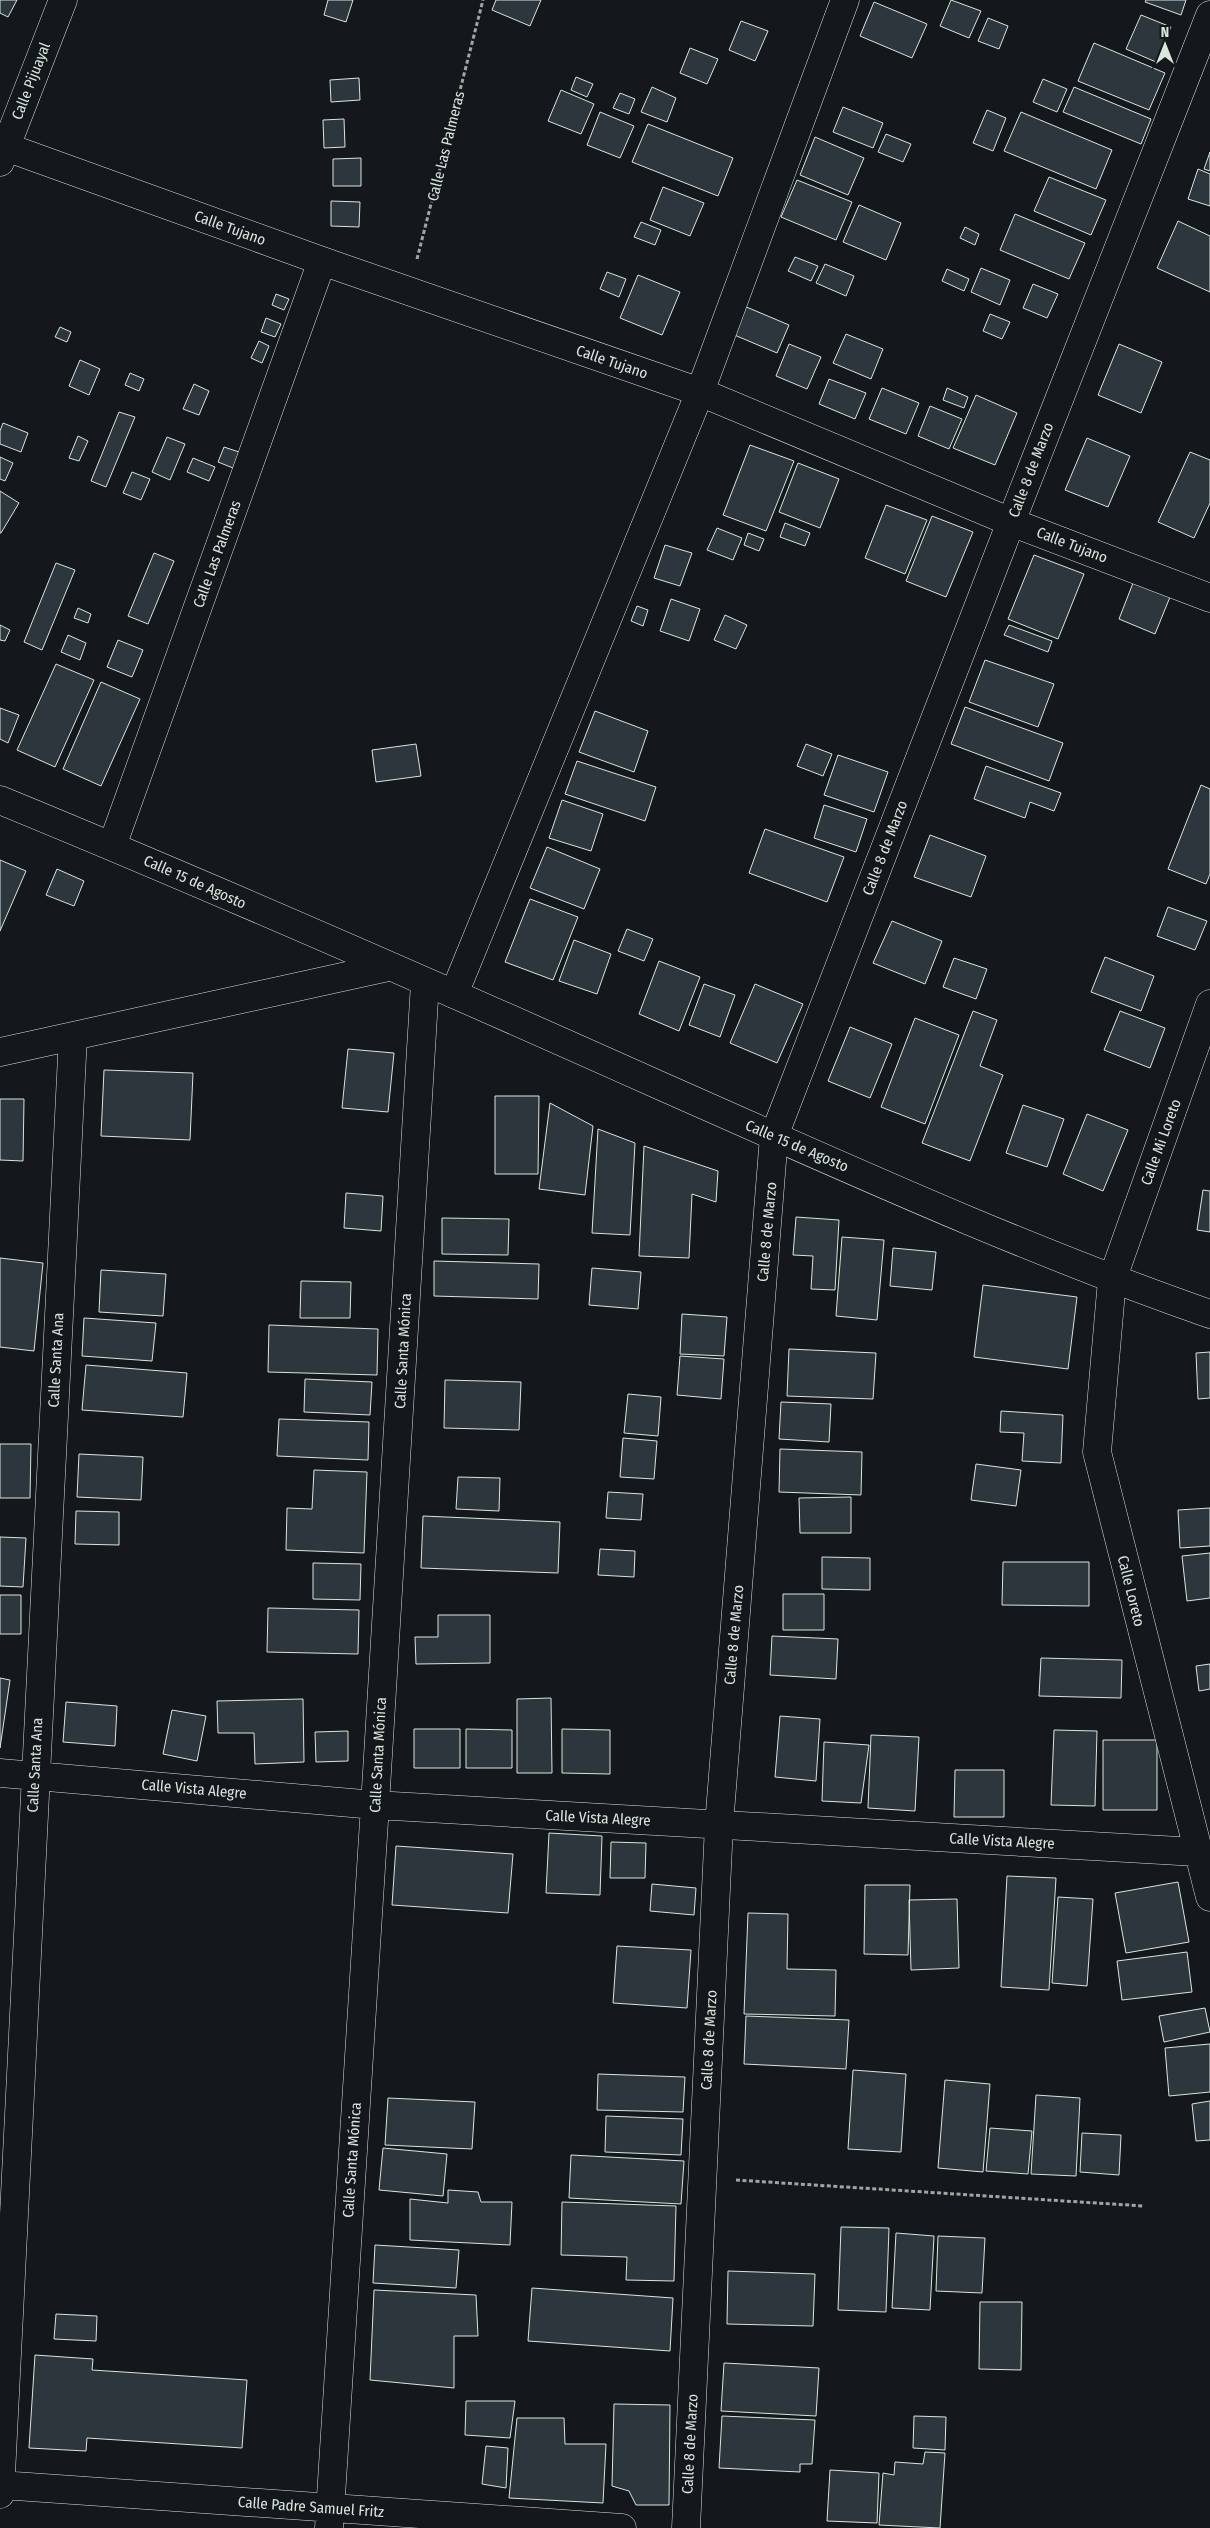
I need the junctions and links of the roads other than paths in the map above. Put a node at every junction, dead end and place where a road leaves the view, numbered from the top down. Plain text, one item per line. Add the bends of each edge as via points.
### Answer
1 (63, 0) edge
2 (845, 0) edge
3 (1210, 15) edge
4 (3, 155) edge
5 (322, 261) junction
6 (700, 392) junction
7 (1011, 522) junction
8 (1210, 598) edge
9 (0, 800) edge
10 (112, 846) junction
11 (388, 967) junction
12 (425, 983) junction
13 (454, 994) junction
14 (1210, 1004) edge
15 (73, 1036) junction
16 (0, 1052) edge
17 (774, 1136) junction
18 (1112, 1280) junction
19 (1210, 1314) edge
20 (0, 1773) edge
21 (34, 1775) junction
22 (375, 1804) junction
23 (719, 1825) junction
24 (1197, 1852) junction
25 (1210, 1897) edge
26 (0, 2488) edge
27 (329, 2518) edge
28 (622, 2528) edge
29 (686, 2528) edge

1 - 4 street, Calle Pijuayal
2 - 6 street
3 - 7 street, Calle 8 de Marzo
4 - 5 street, Calle Tujano
5 - 6 street, Calle Tujano
5 - 10 street, Calle Las Palmeras
6 - 7 street, Calle Tujano
6 - 13 street
7 - 8 street, Calle Tujano
7 - 17 street, Calle 8 de Marzo
9 - 10 street, Calle 15 de Agosto
10 - 11 street, Calle 15 de Agosto
11 - 12 street, Calle 15 de Agosto
11 - 15 street
12 - 13 street, Calle 15 de Agosto
12 - 22 street, Calle Santa Mónica
13 - 17 street, Calle 15 de Agosto
14 - 18 street, Calle Mi Loreto
15 - 16 street
15 - 21 street, Calle Santa Ana
17 - 18 street, Calle 15 de Agosto
17 - 23 street, Calle 8 de Marzo
18 - 19 street, Calle 15 de Agosto
18 - 24 street, Calle Loreto via 1096,1452
20 - 21 street, Calle Vista Alegre
21 - 22 street, Calle Vista Alegre
21 - 26 street, Calle Santa Ana
22 - 23 street, Calle Vista Alegre
22 - 27 street, Calle Santa Mónica
23 - 24 street, Calle Vista Alegre
23 - 29 street, Calle 8 de Marzo
24 - 25 street, Calle Loreto
26 - 27 street, Calle Padre Samuel Fritz
27 - 28 street, Calle Padre Samuel Fritz

